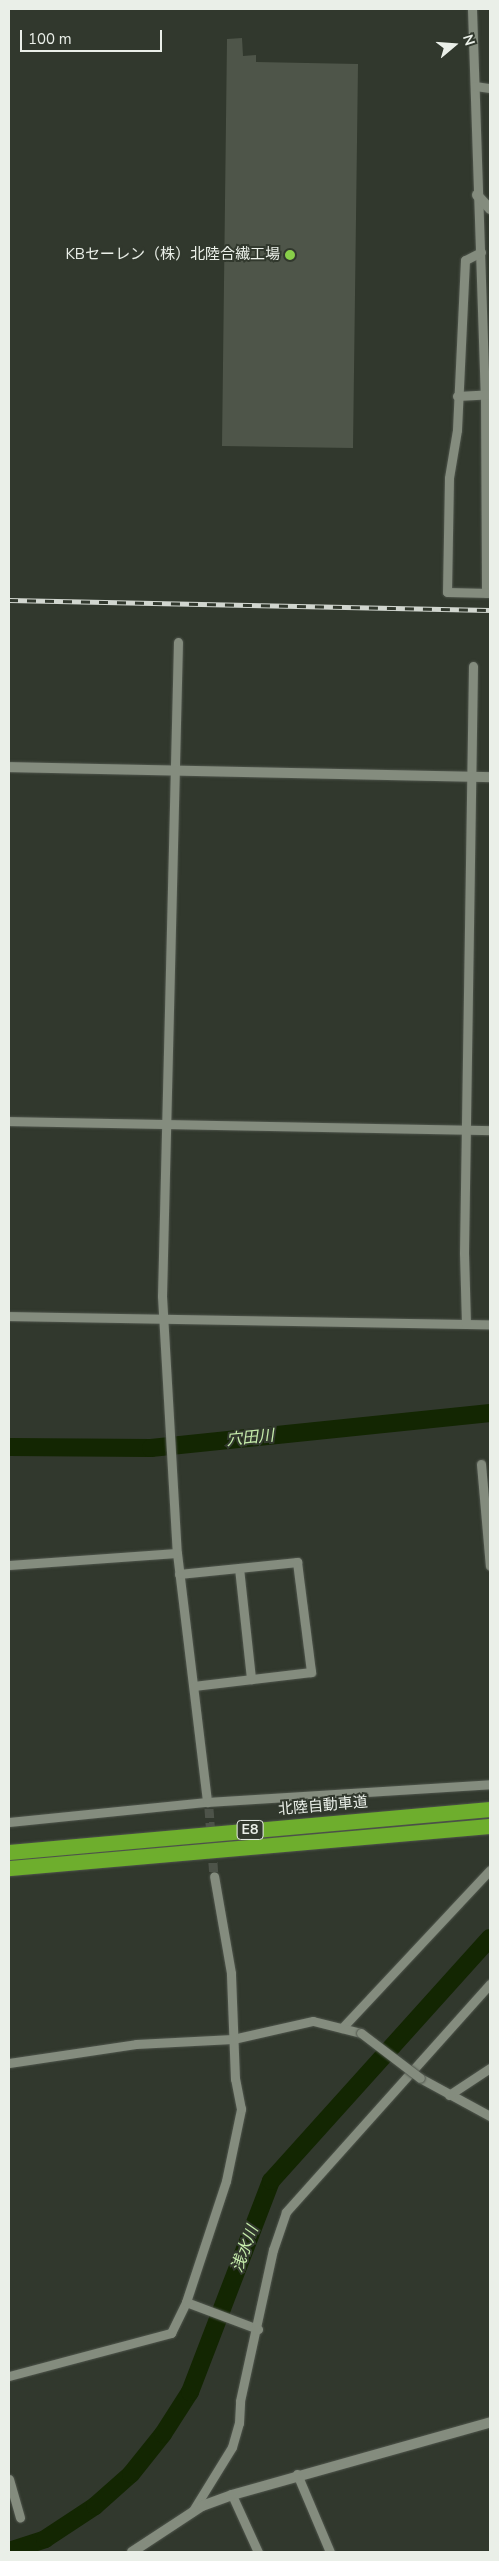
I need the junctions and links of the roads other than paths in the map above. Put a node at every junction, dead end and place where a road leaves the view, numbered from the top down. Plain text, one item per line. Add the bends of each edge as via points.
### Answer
1 (472, 9) edge
2 (475, 86) junction
3 (490, 88) edge
4 (477, 195) junction
5 (490, 209) edge
6 (481, 252) junction
7 (488, 394) edge
8 (457, 396) junction
9 (488, 593) edge
10 (178, 642) dead end
11 (473, 666) dead end
12 (9, 767) edge
13 (175, 771) junction
14 (472, 777) junction
15 (490, 777) edge
16 (9, 1121) edge
17 (165, 1124) junction
18 (466, 1130) junction
19 (490, 1130) edge
20 (9, 1316) edge
21 (164, 1320) junction
22 (466, 1324) junction
23 (490, 1324) edge
24 (481, 1464) dead end
25 (177, 1553) junction
26 (9, 1565) edge
27 (490, 1566) edge
28 (239, 1568) junction
29 (179, 1574) junction
30 (252, 1679) junction
31 (194, 1686) junction
32 (490, 1784) edge
33 (207, 1790) dead end
34 (207, 1802) junction
35 (490, 1809) edge
36 (9, 1822) edge
37 (490, 1826) edge
38 (9, 1852) edge
39 (9, 1868) edge
40 (490, 1870) edge
41 (214, 1876) tunnel mouth
42 (490, 1984) edge
43 (342, 2028) junction
44 (232, 2039) junction
45 (9, 2063) edge
46 (490, 2068) edge
47 (449, 2095) junction
48 (490, 2116) edge
49 (190, 2303) junction
50 (258, 2329) junction
51 (9, 2376) edge
52 (490, 2422) edge
53 (297, 2474) junction
54 (9, 2480) edge
55 (232, 2495) junction
56 (190, 2514) junction
57 (20, 2517) dead end
58 (132, 2552) edge
59 (258, 2552) edge
60 (330, 2552) edge

1 - 2 street
2 - 3 street
2 - 4 street
4 - 5 street
4 - 6 street
6 - 7 street
6 - 8 street via 465,260
7 - 8 street
7 - 9 street
8 - 9 street via 457,430 449,478 447,592
10 - 13 street
11 - 14 street
12 - 13 street
13 - 14 street
13 - 17 street
14 - 15 street
14 - 18 street
16 - 17 street
17 - 18 street
17 - 21 street
18 - 19 street
18 - 22 street
20 - 21 street
21 - 22 street
21 - 25 street
22 - 23 street
24 - 27 street
25 - 26 street
25 - 29 street
28 - 29 street
28 - 30 street
28 - 30 street via 297,1562 311,1672
29 - 31 street
30 - 31 street
31 - 34 street
32 - 34 street
33 - 34 street
34 - 36 street
35 - 38 highway, 北陸自動車道 / E8
37 - 39 highway, E8
40 - 43 street
41 - 44 street via 231,1973
42 - 50 street via 286,2212 273,2250
43 - 44 street via 313,2021
43 - 47 street, bridge via 361,2033 420,2078
44 - 45 street via 136,2044
44 - 49 street via 241,2109 226,2180
46 - 47 street
47 - 48 street
49 - 50 street
49 - 51 street via 171,2334
50 - 56 street via 232,2447
52 - 53 street
53 - 55 street
53 - 60 street
54 - 57 street
55 - 56 street
55 - 59 street
56 - 58 street

